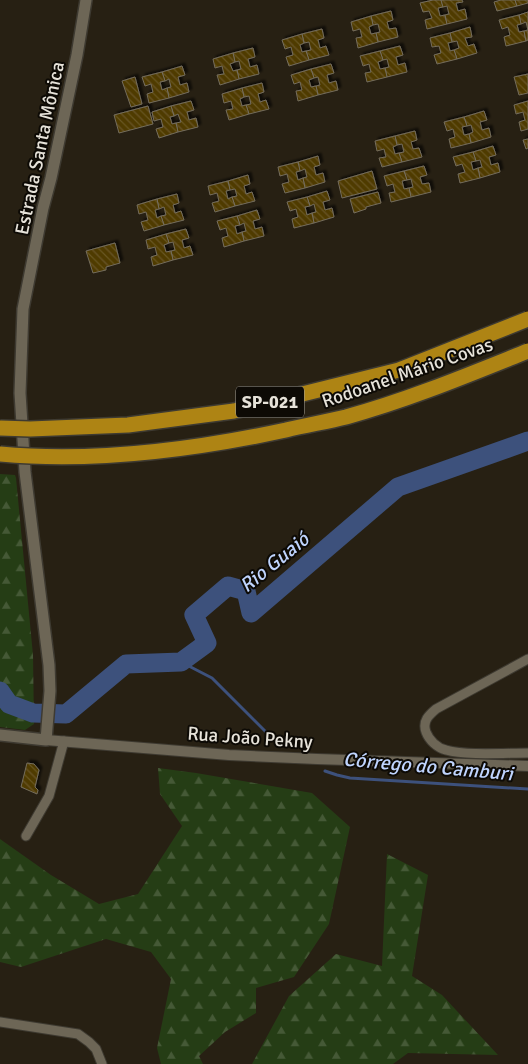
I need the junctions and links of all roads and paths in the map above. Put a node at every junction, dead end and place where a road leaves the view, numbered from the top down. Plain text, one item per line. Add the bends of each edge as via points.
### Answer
1 (86, 0) edge
2 (528, 319) edge
3 (528, 351) edge
4 (0, 428) edge
5 (0, 454) edge
6 (528, 659) edge
7 (46, 734) junction
8 (0, 735) edge
9 (64, 741) junction
10 (528, 753) edge
11 (528, 766) edge
12 (26, 836) dead end
13 (0, 1022) edge
14 (102, 1064) edge

1 - 7 main road, Estrada Santa Mônica via 23,309 20,392 25,472 49,664
2 - 4 highway, Rodoanel Mário Covas / SP-021, bridge via 399,370 234,411 128,425
3 - 5 highway, Rodoanel Mário Covas / SP-021, bridge via 434,388 346,417 236,440 114,455 28,457
6 - 10 street via 436,710 425,722 431,740 447,750
7 - 8 main road, Rua João Pekny
7 - 9 street, Rua João Pekny
9 - 11 street, Rua João Pekny via 259,756
9 - 12 street via 49,796
13 - 14 street via 78,1034 96,1049

